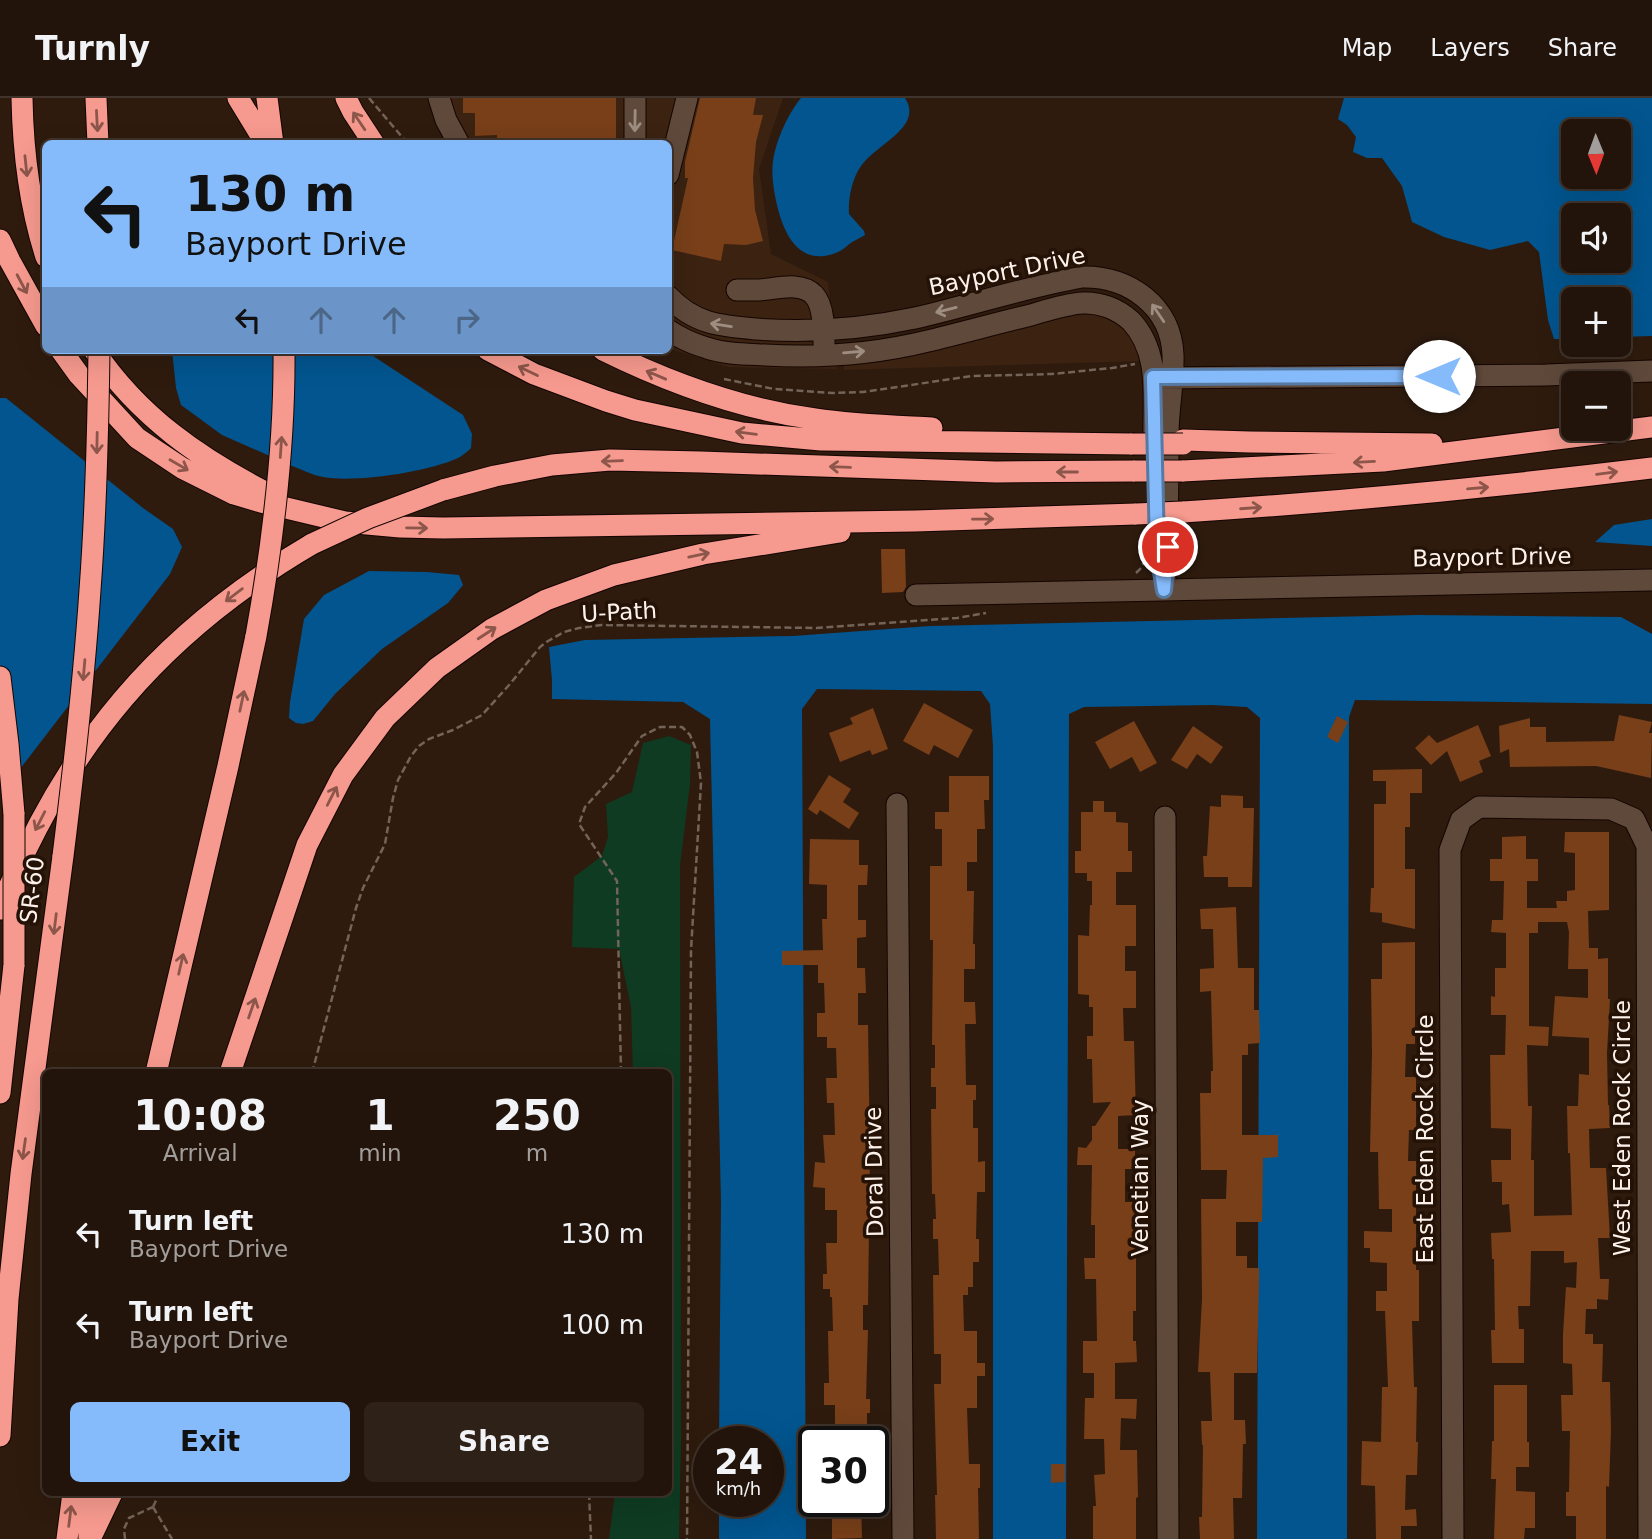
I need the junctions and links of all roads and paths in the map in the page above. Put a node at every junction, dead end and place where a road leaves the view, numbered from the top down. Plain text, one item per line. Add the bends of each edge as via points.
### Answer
1 (22, 98) edge
2 (96, 98) edge
3 (239, 98) edge
4 (267, 98) edge
5 (346, 98) edge
6 (369, 98) edge
7 (439, 98) edge
8 (635, 98) edge
9 (687, 98) edge
10 (98, 140) edge
11 (264, 140) edge
12 (272, 140) edge
13 (372, 140) edge
14 (405, 140) edge
15 (457, 140) edge
16 (635, 140) edge
17 (672, 159) edge
18 (0, 240) edge
19 (42, 245) edge
20 (737, 290) dead end
21 (672, 299) edge
22 (42, 319) edge
23 (824, 330) junction
24 (672, 332) edge
25 (64, 354) edge
26 (97, 354) edge
27 (100, 354) edge
28 (284, 354) edge
29 (496, 354) edge
30 (612, 354) edge
31 (824, 355) junction
32 (1652, 371) edge
33 (1154, 373) junction
34 (724, 379) dead end
35 (1652, 427) edge
36 (1553, 439) junction
37 (1133, 440) junction
38 (1652, 468) edge
39 (324, 518) junction
40 (915, 521) junction
41 (1652, 580) edge
42 (1164, 590) junction
43 (916, 595) dead end
44 (992, 611) dead end
45 (0, 677) edge
46 (897, 804) dead end
47 (1537, 808) joint
48 (1165, 817) dead end
49 (0, 909) edge
50 (157, 1069) edge
51 (231, 1069) edge
52 (313, 1069) edge
53 (621, 1069) edge
54 (0, 1093) edge
55 (0, 1436) edge
56 (73, 1496) edge
57 (88, 1496) edge
58 (110, 1496) edge
59 (158, 1496) edge
60 (589, 1496) edge
61 (153, 1507) junction
62 (67, 1539) edge
63 (89, 1539) edge
64 (125, 1539) edge
65 (172, 1539) edge
66 (591, 1539) edge
67 (687, 1539) edge
68 (903, 1539) edge
69 (1168, 1539) edge
70 (1453, 1539) edge
71 (1649, 1539) edge

1 -> 19 highway via 27,184
2 -> 10 highway
3 - 11 highway
4 - 12 highway
13 -> 5 highway
6 - 14 path
7 - 15 street
8 -> 16 street
9 - 17 street
18 -> 22 highway
20 - 23 street via 805,288 816,296
23 -> 21 street, Bayport Drive via 710,324
23 - 31 street
33 -> 23 street, Bayport Drive via 1173,355 1159,313 1135,289 1106,278 1068,280 916,317
24 - 31 street, Bayport Drive via 723,352
25 -> 39 highway via 137,438 159,454 234,494
26 -> 55 highway, SR-60 / SR-60, bridge via 97,463 79,723 20,1174
27 - 39 highway via 143,409 191,449 255,487
50 -> 28 highway, bridge via 256,636 278,477
37 -> 29 highway via 821,440 742,433 606,401
37 -> 30 highway via 813,419 706,394
31 -> 33 street, Bayport Drive via 917,343 1069,305 1094,303 1114,309 1135,326
32 - 33 street via 1546,375
33 - 34 path via 1112,368 972,376 833,393 774,389
33 - 42 street, Bayport Drive via 1157,548
35 - 36 highway
36 - 37 highway, bridge via 1390,444
36 -> 49 highway, bridge via 1382,461 1182,471 996,472 610,460 552,465 443,490 312,544 273,566 190,629 122,698 66,774 21,858
40 -> 38 highway, bridge via 1308,504
39 -> 40 highway via 443,528
51 -> 40 highway via 307,845 344,775 385,719 437,667 492,629 546,600 614,575 703,554
41 - 42 street, Bayport Drive
42 - 43 street
44 - 52 path, U-Path via 957,618 816,628 602,625 564,632 548,641 482,715 429,739 411,756 398,780 385,844 356,908
45 - 54 highway, bridge via 14,814 14,965
46 - 68 street, Doral Drive
47 - 70 street, East Eden Rock Circle via 1479,807 1461,820 1450,850
47 - 71 street, West Eden Rock Circle via 1611,809 1634,819 1647,846
48 - 69 street, Venetian Way
53 - 67 path via 617,881 579,824 585,807 642,736 660,727 682,727 697,752 701,783 691,950
62 -> 56 highway
57 - 63 highway
58 - 63 highway
59 - 61 path
60 - 66 path
61 - 64 path via 129,1518
61 - 65 path

